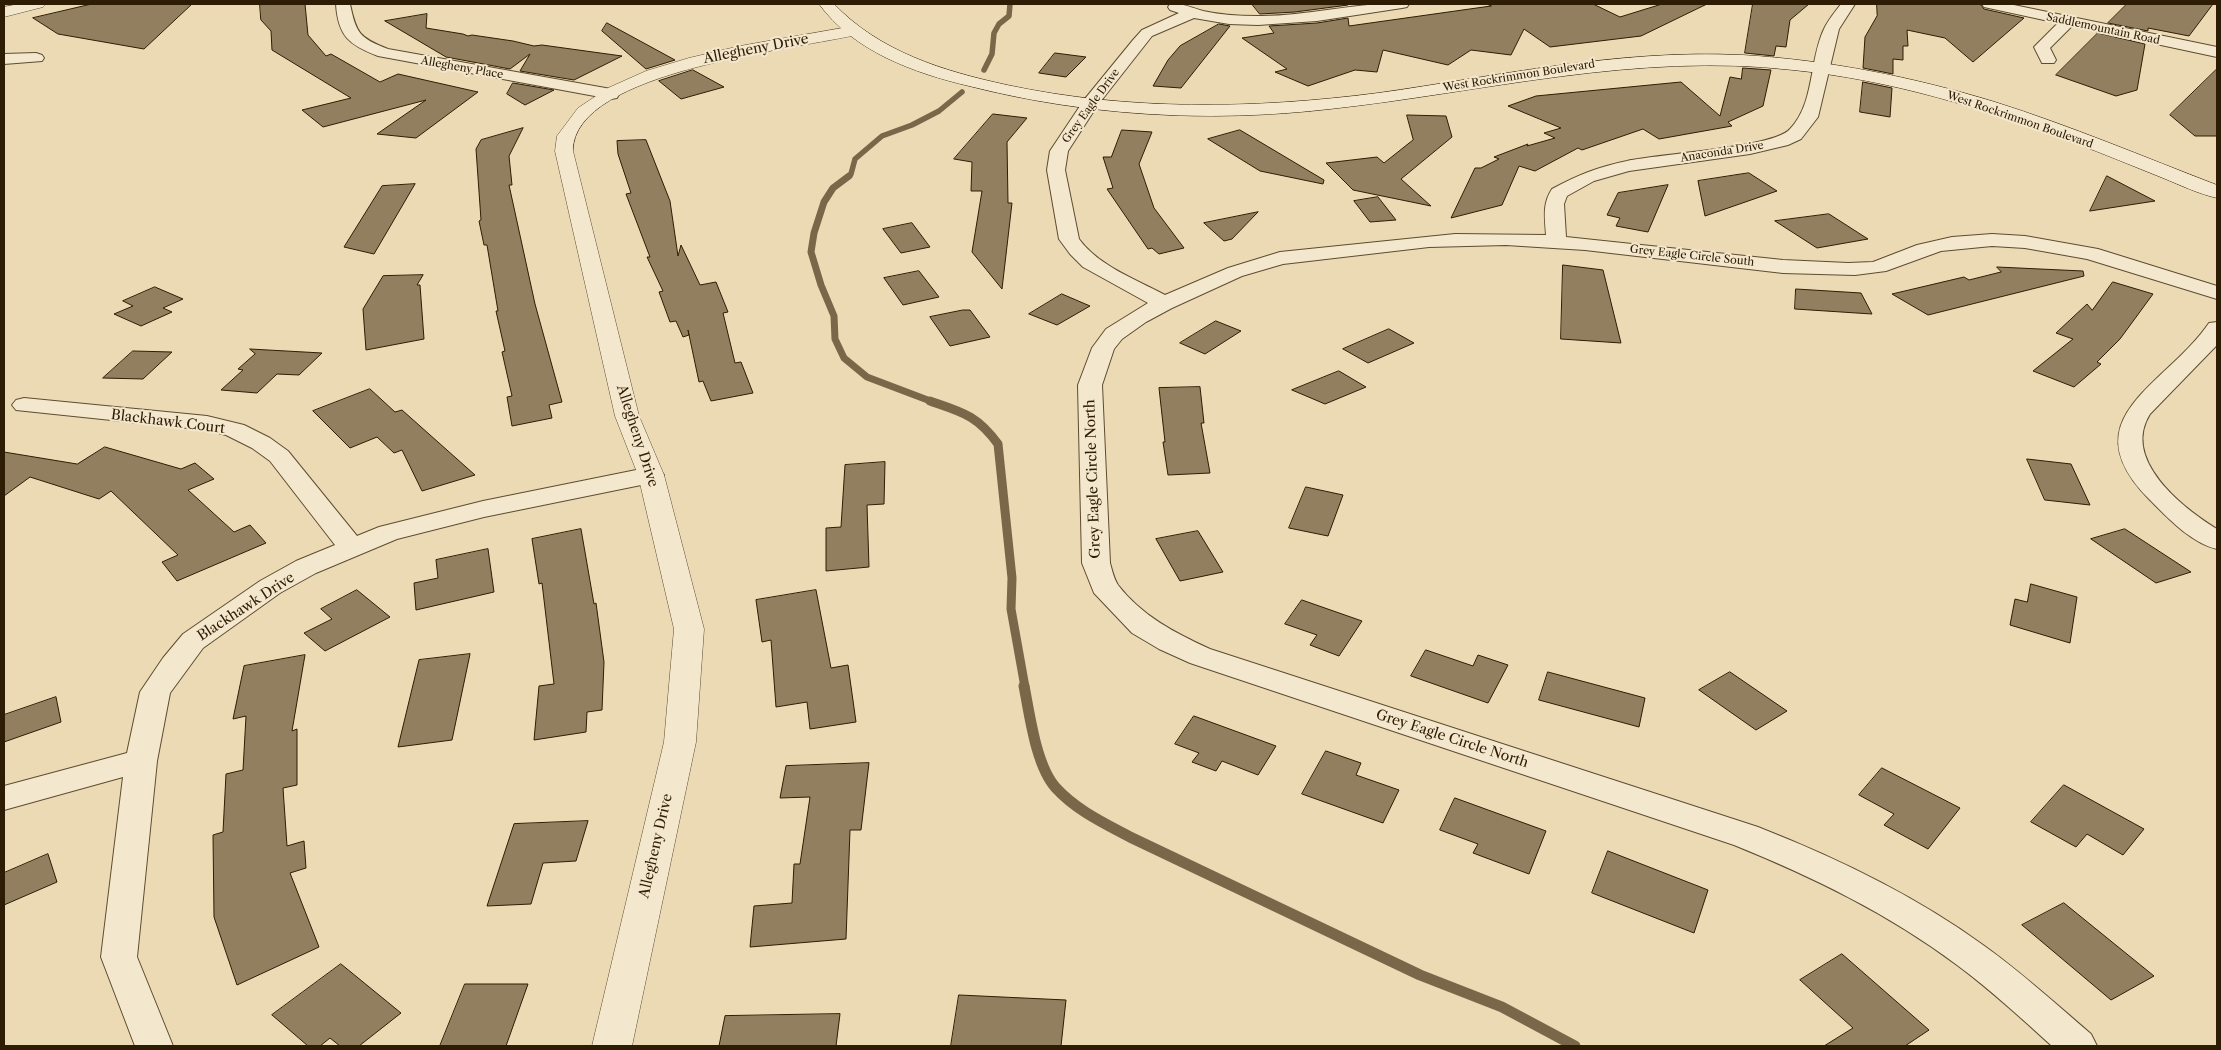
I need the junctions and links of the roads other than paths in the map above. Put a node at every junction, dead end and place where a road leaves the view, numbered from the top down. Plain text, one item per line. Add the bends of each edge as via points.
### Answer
1 (38, 4) edge
2 (343, 4) edge
3 (826, 4) edge
4 (1169, 4) edge
5 (1402, 4) edge
6 (1848, 4) edge
7 (1989, 4) edge
8 (4, 12) edge
9 (1192, 13) junction
10 (2069, 22) junction
11 (854, 31) junction
12 (2217, 52) edge
13 (4, 58) edge
14 (36, 58) dead end
15 (2048, 60) dead end
16 (1822, 68) junction
17 (611, 94) junction
18 (1090, 104) junction
19 (2217, 192) edge
20 (1556, 242) junction
21 (2217, 293) edge
22 (1164, 303) junction
23 (2217, 328) edge
24 (24, 405) dead end
25 (651, 475) junction
26 (2217, 541) edge
27 (351, 547) junction
28 (141, 761) junction
29 (4, 798) edge
30 (154, 1046) edge
31 (612, 1046) edge
32 (2078, 1046) edge

1 - 8 main road
2 - 17 street, Allegheny Place via 345,27 351,36 369,48
3 - 11 main road, West Rockrimmon Boulevard
4 - 9 street
5 - 9 street via 1270,20
6 - 16 street, Anaconda Drive via 1831,29
7 - 10 street, Saddlemountain Road
9 - 18 street, Grey Eagle Drive via 1147,34
10 - 12 street, Saddlemountain Road
10 - 15 street via 2042,47
11 - 17 main road, Allegheny Drive via 696,61 637,80
11 - 18 main road, West Rockrimmon Boulevard via 908,61 964,80 1024,94
13 - 14 street
16 - 18 main road, West Rockrimmon Boulevard via 1736,60 1656,59 1592,65 1300,107 1206,110
16 - 19 main road, West Rockrimmon Boulevard via 1921,87 1979,103
16 - 20 street, Anaconda Drive via 1810,117 1795,135 1750,149 1628,166 1580,180 1559,193 1554,204
17 - 25 main road, Allegheny Drive via 574,122 565,137 564,151 627,416
18 - 22 street, Grey Eagle Drive via 1057,159 1056,170 1069,239 1090,263
20 - 21 street, Grey Eagle Circle South via 1850,270 1875,268 1934,246 1961,242 2029,243 2070,248 2132,263
20 - 22 street, Grey Eagle Circle South via 1470,239 1280,258 1234,272
22 - 32 street, Grey Eagle Circle North via 1114,334 1103,348 1090,385 1096,563 1104,587 1142,626 1200,656 1795,855 1846,879 1956,944
23 - 26 street via 2199,351 2143,407 2133,422 2128,440 2137,466 2151,486 2175,512
24 - 27 street, Blackhawk Court via 207,423 235,430 261,442 279,456
25 - 27 street, Blackhawk Drive via 429,521 388,532
25 - 31 main road, Allegheny Drive via 689,629 680,742
27 - 28 street, Blackhawk Drive via 270,587 193,641 155,692
28 - 29 street
28 - 30 street, Blackhawk Drive via 119,957

